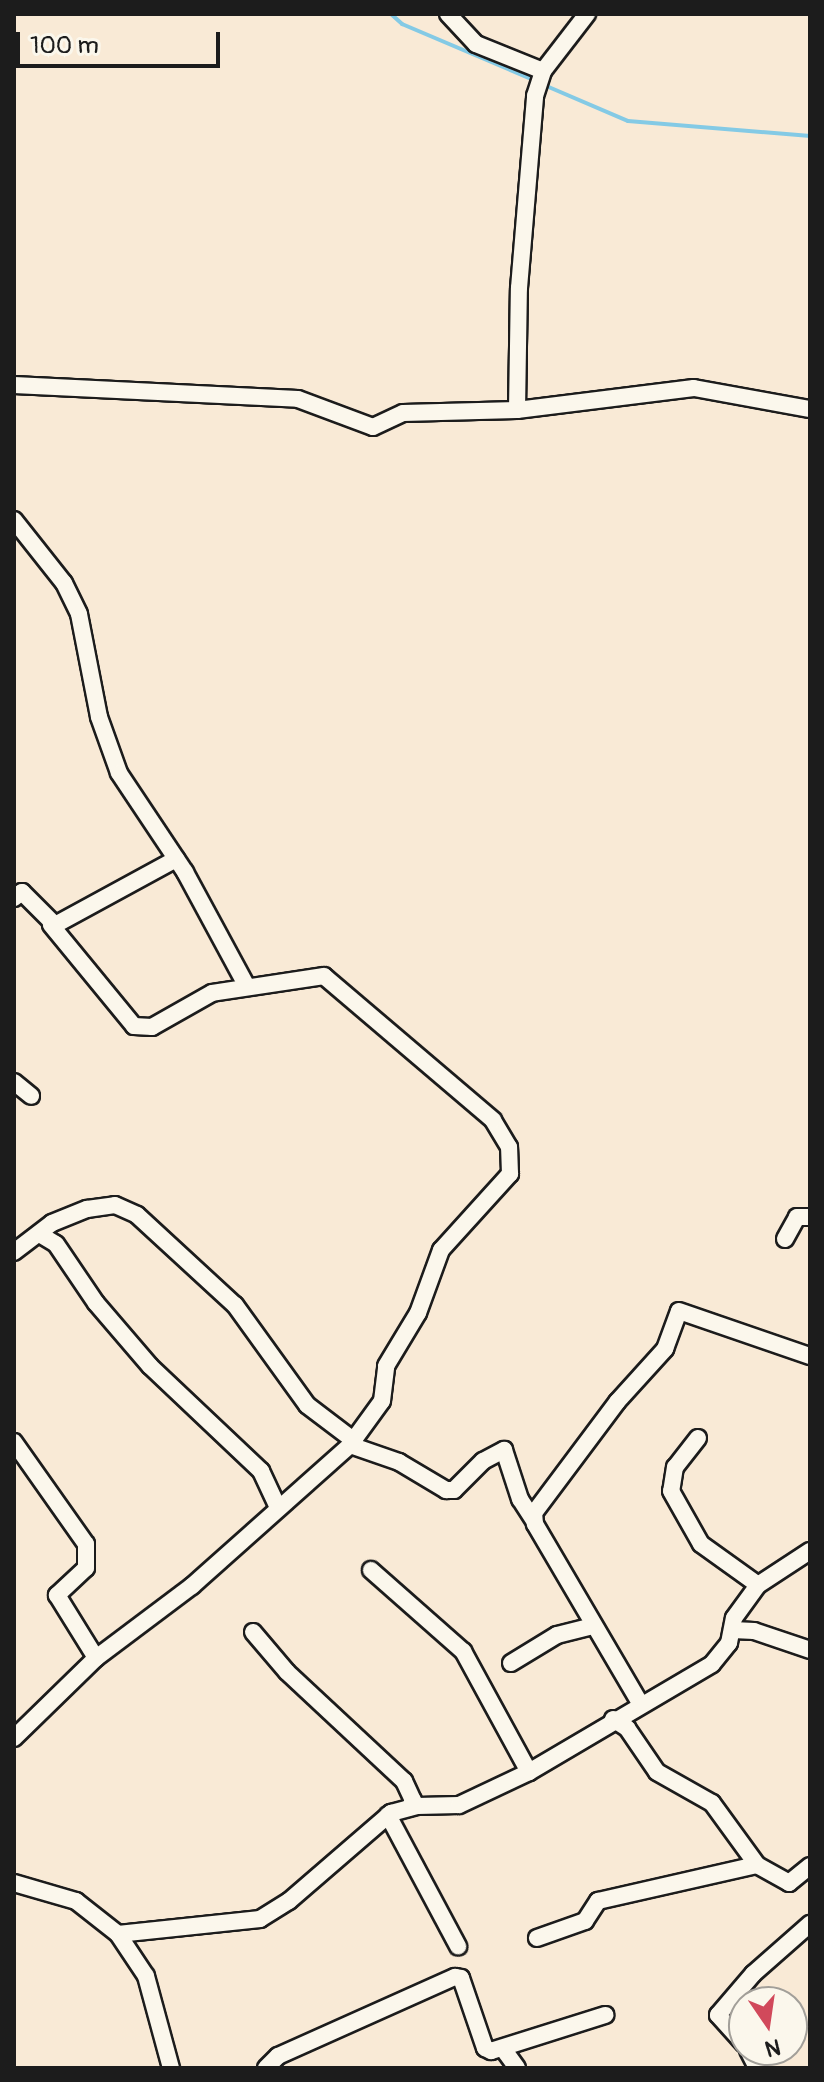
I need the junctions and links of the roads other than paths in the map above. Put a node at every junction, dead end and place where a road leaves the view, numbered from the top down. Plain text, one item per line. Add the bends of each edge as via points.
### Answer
1 (587, 14) edge
2 (453, 16) edge
3 (543, 71) junction
4 (14, 385) edge
5 (810, 409) edge
6 (517, 410) junction
7 (14, 520) edge
8 (176, 859) junction
9 (14, 898) edge
10 (51, 925) junction
11 (246, 985) junction
12 (14, 1082) edge
13 (31, 1096) dead end
14 (810, 1217) edge
15 (41, 1235) junction
16 (785, 1239) dead end
17 (14, 1252) edge
18 (810, 1356) edge
19 (698, 1438) dead end
20 (14, 1442) edge
21 (351, 1442) junction
22 (278, 1507) junction
23 (533, 1519) junction
24 (810, 1551) edge
25 (371, 1570) dead end
26 (758, 1585) junction
27 (593, 1626) junction
28 (733, 1630) junction
29 (253, 1632) dead end
30 (810, 1650) edge
31 (96, 1658) junction
32 (511, 1663) dead end
33 (640, 1703) junction
34 (613, 1719) junction
35 (15, 1735) edge
36 (529, 1772) junction
37 (410, 1807) junction
38 (388, 1815) junction
39 (757, 1865) junction
40 (810, 1866) edge
41 (14, 1883) edge
42 (810, 1924) edge
43 (118, 1934) junction
44 (537, 1938) dead end
45 (458, 1946) dead end
46 (744, 1986) edge
47 (728, 2004) edge
48 (605, 2015) dead end
49 (728, 2026) edge
50 (504, 2050) junction
51 (171, 2068) edge
52 (266, 2068) edge
53 (517, 2068) edge

1 - 3 street
2 - 3 street via 476,44
3 - 6 street via 535,96 520,273
4 - 6 street via 298,399 373,427 403,413
5 - 6 street via 694,388
7 - 8 street via 64,583 79,614 99,717 119,773
8 - 10 street
8 - 11 street
9 - 10 street via 24,893
10 - 11 street via 134,1026 152,1027 212,993
11 - 21 street via 324,976 493,1120 509,1147 510,1174 441,1250 418,1313 386,1366 382,1401
12 - 13 street
14 - 16 street via 797,1217
15 - 17 street
15 - 21 street via 52,1223 87,1209 115,1205 137,1215 235,1305 307,1405
15 - 22 street via 56,1244 96,1303 150,1366 261,1471
18 - 23 street via 679,1311 665,1349 617,1402
19 - 26 street via 675,1467 671,1491 701,1544
20 - 31 street via 86,1544 86,1568 57,1595
21 - 22 street
21 - 23 street via 446,1490 454,1490 483,1461 504,1450 520,1499
22 - 31 street via 192,1586
23 - 27 street
24 - 26 street
25 - 36 street via 463,1651
26 - 28 street via 734,1618
27 - 32 street via 557,1635
27 - 33 street
28 - 30 street via 754,1631
28 - 33 street via 712,1664
29 - 37 street via 287,1672 404,1781 413,1800
31 - 35 street
33 - 34 street
34 - 36 street
34 - 39 street via 627,1728 657,1772 712,1803
36 - 37 street via 459,1805
37 - 38 street
38 - 43 street via 289,1901 260,1919
38 - 45 street
39 - 40 street via 789,1883
39 - 44 street via 598,1901 585,1921
41 - 43 street via 76,1901
42 - 46 street
43 - 51 street via 150,1987
47 - 49 street via 718,2015
48 - 50 street
50 - 52 street via 485,2048 465,1986 455,1977 278,2056
50 - 53 street

